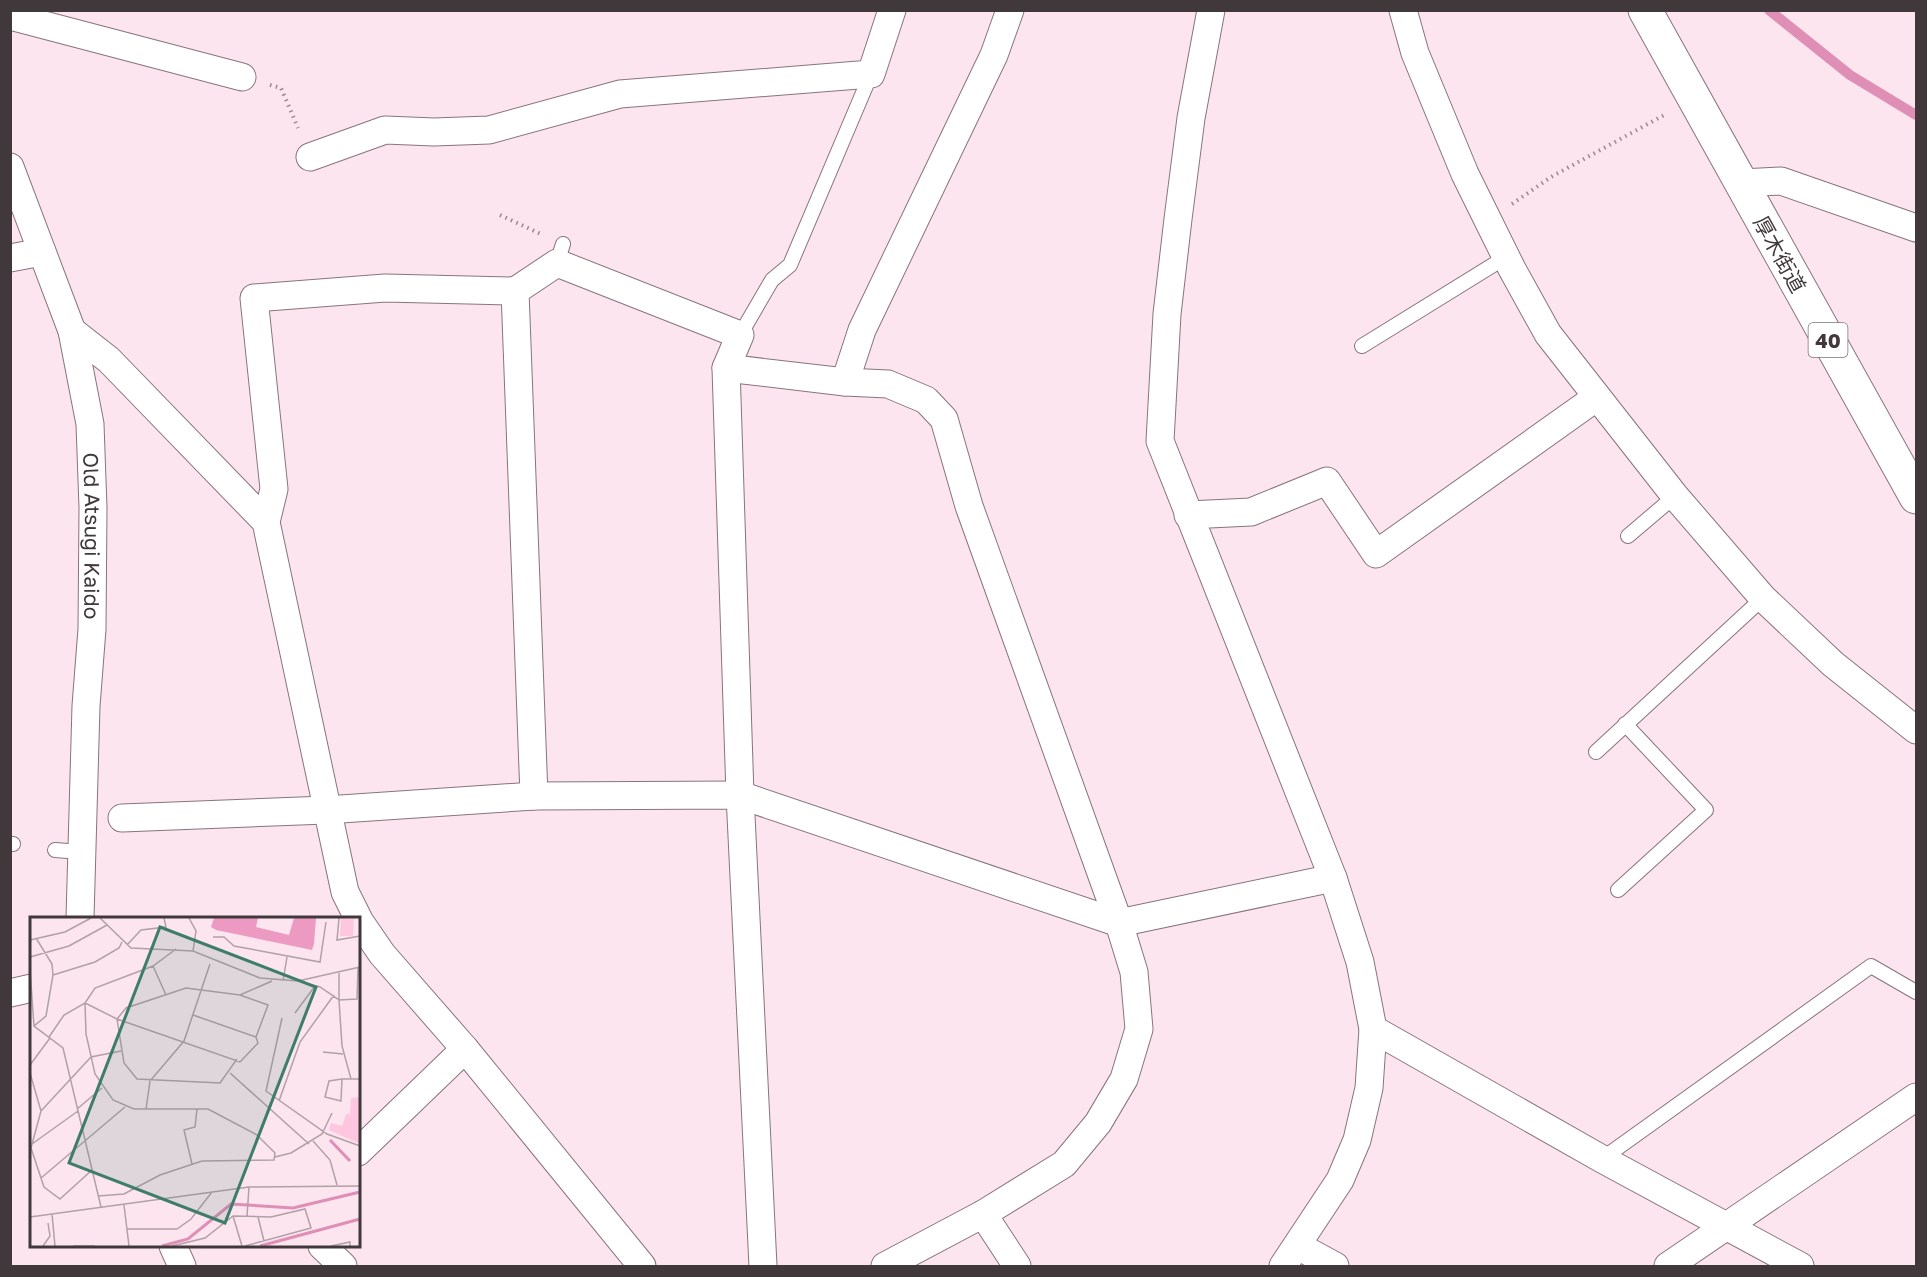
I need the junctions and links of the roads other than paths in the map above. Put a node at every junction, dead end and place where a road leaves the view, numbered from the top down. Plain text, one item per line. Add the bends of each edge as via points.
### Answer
1 (892, 10) edge
2 (1010, 10) edge
3 (1210, 10) edge
4 (1403, 10) edge
5 (1645, 10) edge
6 (10, 16) edge
7 (871, 75) junction
8 (242, 77) road end
9 (310, 157) road end
10 (10, 167) edge
11 (1741, 183) junction
12 (1917, 228) edge
13 (42, 252) junction
14 (1506, 257) junction
15 (10, 258) edge
16 (515, 291) junction
17 (72, 331) junction
18 (740, 335) junction
19 (1362, 346) dead end
20 (726, 368) junction
21 (844, 382) junction
22 (1597, 397) junction
23 (1675, 496) junction
24 (1917, 497) edge
25 (1188, 515) junction
26 (266, 522) junction
27 (1628, 536) dead end
28 (1763, 598) junction
29 (1625, 724) junction
30 (1917, 730) edge
31 (1596, 752) dead end
32 (740, 795) junction
33 (534, 796) junction
34 (326, 810) junction
35 (122, 818) dead end
36 (1333, 878) junction
37 (1618, 890) dead end
38 (81, 917) edge
39 (357, 917) edge
40 (360, 922) edge
41 (1119, 924) junction
42 (30, 988) edge
43 (1917, 992) edge
44 (10, 993) edge
45 (1373, 1029) junction
46 (465, 1049) junction
47 (1916, 1099) edge
48 (360, 1150) edge
49 (1602, 1159) junction
50 (983, 1214) junction
51 (1728, 1226) junction
52 (174, 1247) edge
53 (324, 1247) edge
54 (1291, 1256) edge
55 (182, 1266) edge
56 (343, 1266) edge
57 (642, 1266) edge
58 (763, 1266) edge
59 (885, 1266) edge
60 (1017, 1266) edge
61 (1335, 1266) edge
62 (1668, 1266) edge
63 (1800, 1266) edge

1 - 7 street
2 - 21 street via 989,66 862,330
3 - 25 street via 1185,163 1167,314 1161,406 1160,441
4 - 14 street via 1415,52 1465,174
5 - 11 main road, 厚木街道 / 40
6 - 8 street
7 - 9 street via 620,94 489,130 385,130
7 - 18 lane via 790,265 772,280
10 - 13 street, Old Atsugi Kaido
11 - 12 street via 1781,181
11 - 24 main road, 厚木街道 / 40
13 - 15 street
13 - 17 street, Old Atsugi Kaido
14 - 19 lane
14 - 22 street via 1548,334
16 - 18 street via 560,254
16 - 26 street via 386,288 254,298 274,489
16 - 33 street
17 - 26 street via 109,360
17 - 38 street, Old Atsugi Kaido via 90,424 93,508 92,629 68,851
18 - 20 street
20 - 21 street
20 - 32 street
21 - 41 street via 888,384 926,400 944,419 969,506
22 - 23 street
22 - 25 street via 1376,554 1327,481 1251,512
23 - 27 lane
23 - 28 street
25 - 36 street
26 - 34 street
28 - 29 lane
28 - 30 street via 1833,664
29 - 31 lane
29 - 37 lane via 1706,810
32 - 33 street
32 - 41 street
32 - 58 street
33 - 34 street
34 - 35 street
34 - 39 street via 345,892
36 - 41 street
36 - 45 street via 1360,962
40 - 46 street via 382,954
41 - 50 street via 1134,972 1139,1029 1124,1078 1098,1123 1064,1164
42 - 44 street
43 - 49 lane via 1871,966
45 - 49 street
45 - 54 street via 1370,1088 1357,1140 1340,1180
46 - 48 street
46 - 57 street
47 - 51 street
49 - 51 street
50 - 59 street
50 - 60 street
51 - 62 street
51 - 63 street
52 - 55 street
53 - 56 street
54 - 61 street

